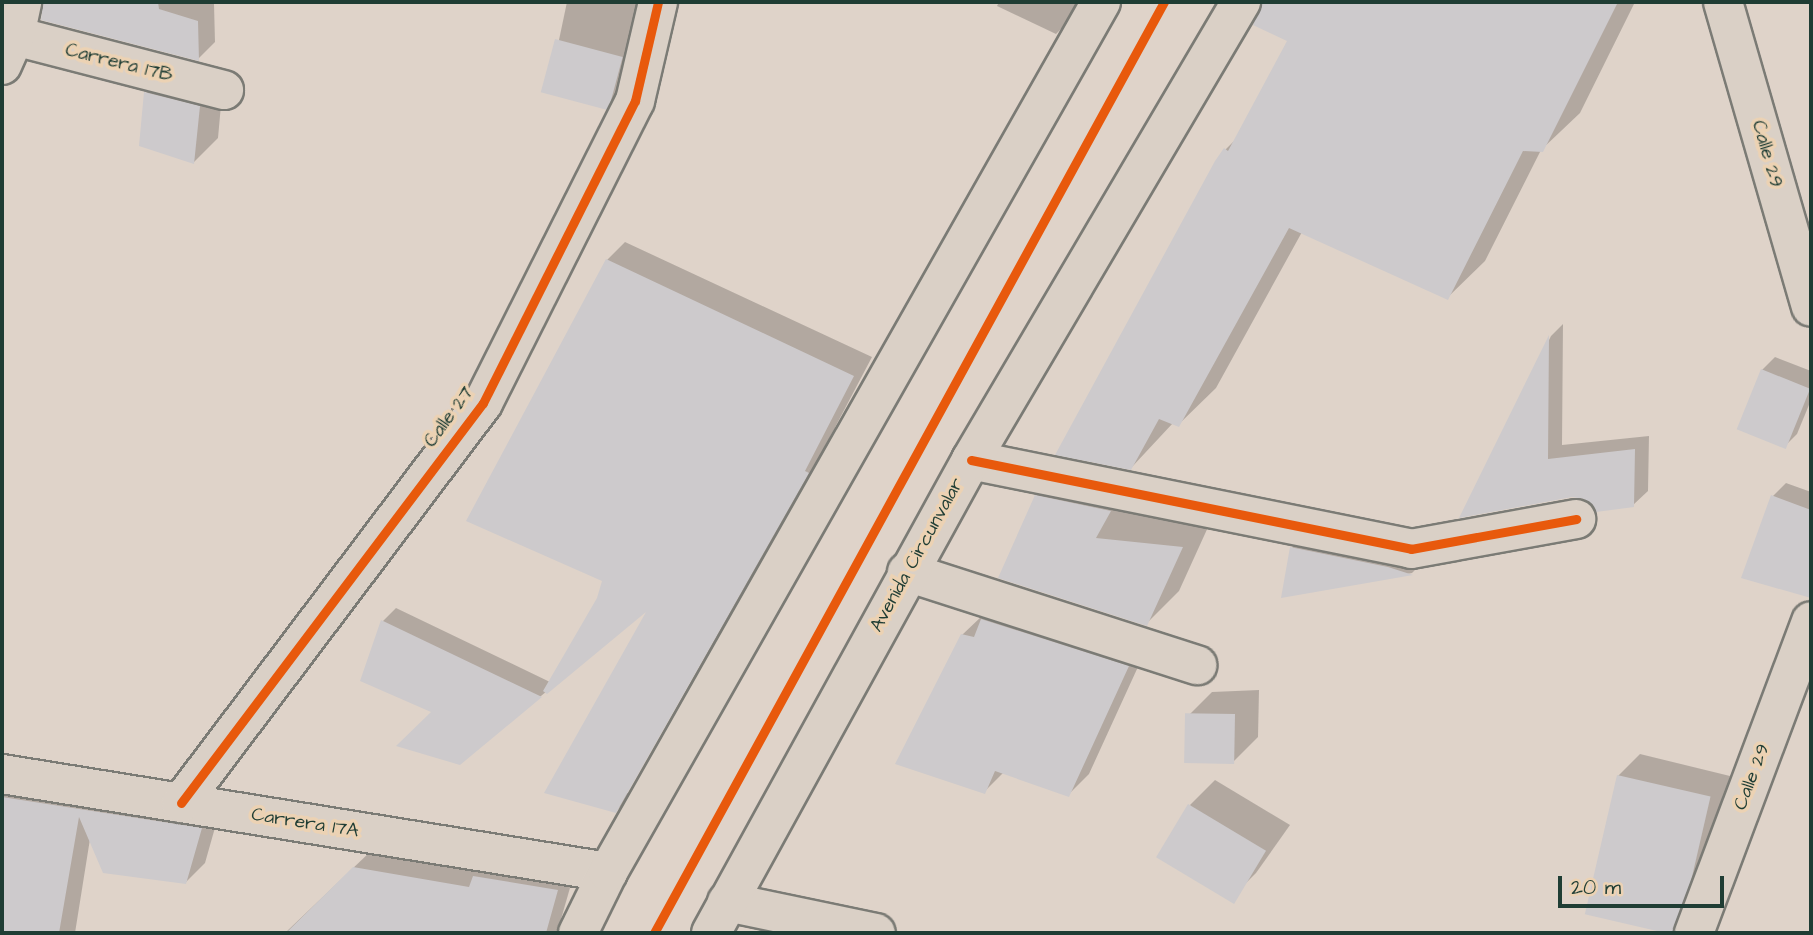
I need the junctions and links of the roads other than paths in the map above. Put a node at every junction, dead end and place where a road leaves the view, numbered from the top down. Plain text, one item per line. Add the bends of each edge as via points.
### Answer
1 (658, 2) edge
2 (1101, 2) edge
3 (1241, 2) edge
4 (1723, 2) edge
5 (13, 34) edge
6 (224, 90) dead end
7 (1811, 307) edge
8 (971, 460) junction
9 (1576, 519) dead end
10 (907, 572) junction
11 (1811, 621) edge
12 (1197, 665) dead end
13 (2, 774) edge
14 (181, 803) junction
15 (608, 872) junction
16 (719, 918) edge
17 (578, 933) edge
18 (876, 933) edge
19 (1694, 933) edge

1 - 14 street, Calle 27 via 635,101 483,403
2 - 15 street
3 - 8 street, Avenida Circunvalar
4 - 7 street, Calle 29
5 - 6 street, Carrera 17B
8 - 9 street via 1411,549
8 - 10 street, Avenida Circunvalar
10 - 12 street
10 - 16 street, Avenida Circunvalar
11 - 19 street, Calle 29
13 - 14 street, Carrera 17A
14 - 15 street, Carrera 17A
15 - 17 street
16 - 18 street

